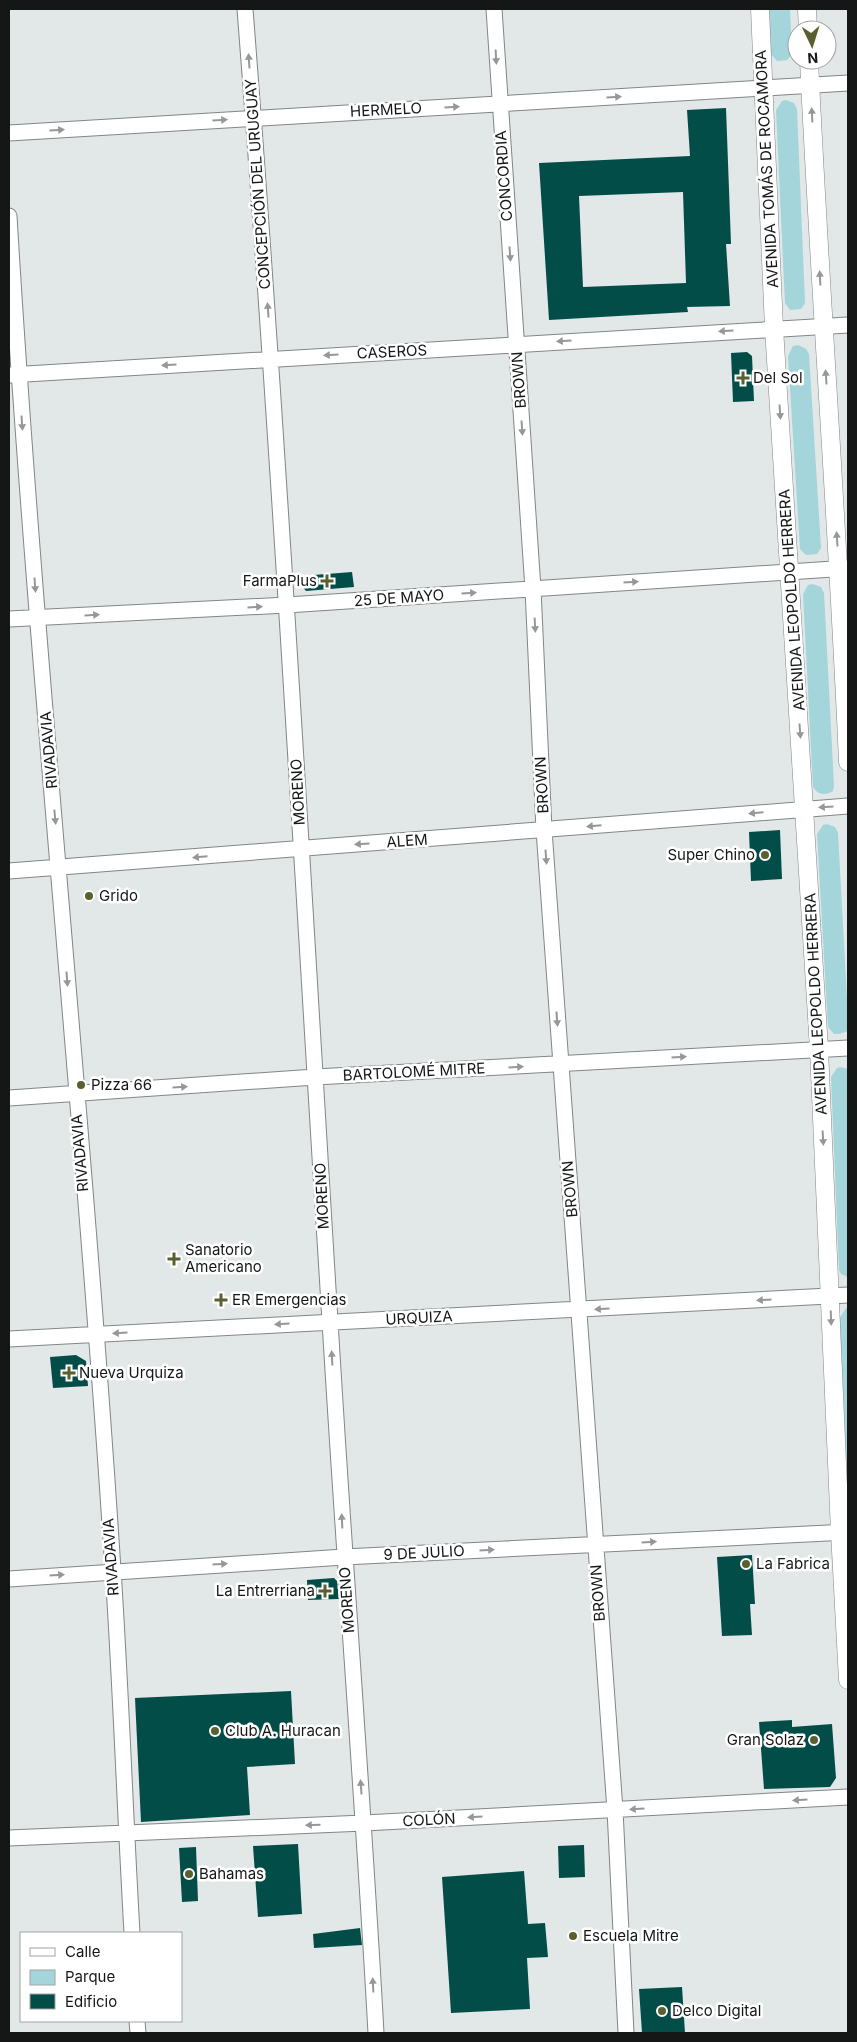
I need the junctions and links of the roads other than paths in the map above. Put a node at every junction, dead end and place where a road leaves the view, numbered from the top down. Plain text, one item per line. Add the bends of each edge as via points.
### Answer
1 (245, 9) edge
2 (494, 9) edge
3 (760, 9) edge
4 (809, 70) edge
5 (848, 83) edge
6 (810, 84) junction
7 (764, 88) junction
8 (499, 104) junction
9 (253, 118) junction
10 (9, 133) edge
11 (9, 216) edge
12 (848, 325) edge
13 (822, 326) junction
14 (774, 328) junction
15 (516, 344) junction
16 (272, 359) junction
17 (13, 375) edge
18 (844, 569) edge
19 (790, 571) junction
20 (533, 589) junction
21 (287, 606) junction
22 (37, 618) junction
23 (9, 619) edge
24 (848, 762) edge
25 (848, 806) edge
26 (804, 809) junction
27 (544, 830) junction
28 (301, 849) junction
29 (59, 869) junction
30 (9, 871) edge
31 (848, 1048) edge
32 (819, 1049) junction
33 (560, 1064) junction
34 (315, 1077) junction
35 (76, 1094) junction
36 (9, 1098) edge
37 (848, 1295) edge
38 (830, 1297) junction
39 (580, 1310) junction
40 (330, 1322) junction
41 (94, 1334) junction
42 (9, 1339) edge
43 (844, 1532) edge
44 (595, 1544) junction
45 (344, 1557) junction
46 (113, 1571) junction
47 (9, 1579) edge
48 (848, 1680) edge
49 (848, 1797) edge
50 (615, 1810) junction
51 (364, 1823) junction
52 (126, 1833) junction
53 (9, 1838) edge
54 (132, 1932) edge
55 (376, 2033) edge
56 (626, 2033) edge

9 -> 1 street, CONCEPCIÓN DEL URUGUAY
2 -> 8 street, CONCORDIA
3 - 7 street, AVENIDA TOMÁS DE ROCAMORA
4 - 6 street
5 - 6 street, HERMELO
6 - 7 street, HERMELO
13 -> 6 street
8 -> 7 street, HERMELO
7 - 14 street, AVENIDA TOMÁS DE ROCAMORA
9 -> 8 street, HERMELO
8 -> 15 street, CONCORDIA
10 -> 9 street, HERMELO
16 -> 9 street, CONCEPCIÓN DEL URUGUAY
11 - 17 street, RIVADAVIA
12 - 13 street, CASEROS
13 - 14 street, CASEROS
18 -> 13 street
14 -> 15 street, CASEROS
14 -> 19 street, AVENIDA LEOPOLDO HERRERA
15 -> 16 street, CASEROS
15 -> 20 street, BROWN
16 -> 17 street, CASEROS
16 - 21 street, MORENO
17 -> 22 street, RIVADAVIA
18 - 19 street, 25 DE MAYO
18 - 24 street
20 -> 19 street, 25 DE MAYO
19 -> 26 street, AVENIDA LEOPOLDO HERRERA
21 -> 20 street, 25 DE MAYO
20 -> 27 street, BROWN
22 -> 21 street, 25 DE MAYO
21 - 28 street, MORENO
22 - 23 street, 25 DE MAYO
22 -> 29 street, RIVADAVIA
25 -> 26 street, ALEM
26 -> 27 street, ALEM
26 - 32 street, AVENIDA LEOPOLDO HERRERA
27 -> 28 street, ALEM
27 -> 33 street, BROWN
28 -> 29 street, ALEM
28 - 34 street, MORENO
29 - 30 street, ALEM
29 -> 35 street, RIVADAVIA
31 - 32 street, BARTOLOMÉ MITRE
33 -> 32 street, BARTOLOMÉ MITRE
32 -> 38 street, AVENIDA LEOPOLDO HERRERA
34 -> 33 street, BARTOLOMÉ MITRE
33 - 39 street, BROWN
35 -> 34 street, BARTOLOMÉ MITRE
34 - 40 street, MORENO
35 - 36 street, BARTOLOMÉ MITRE
35 - 41 street, RIVADAVIA
37 - 38 street, URQUIZA
38 -> 39 street, URQUIZA
38 -> 43 street, AVENIDA LEOPOLDO HERRERA
39 - 40 street, URQUIZA
39 - 44 street, BROWN
40 -> 41 street, URQUIZA
45 -> 40 street, MORENO
41 - 42 street, URQUIZA
41 - 46 street, RIVADAVIA
44 -> 43 street, 9 DE JULIO
43 - 48 street, AVENIDA LEOPOLDO HERRERA
45 -> 44 street, 9 DE JULIO
44 - 50 street, BROWN
46 -> 45 street, 9 DE JULIO
51 -> 45 street, MORENO
47 -> 46 street, 9 DE JULIO
46 - 52 street, RIVADAVIA
49 -> 50 street, COLÓN
50 -> 51 street, COLÓN
50 - 56 street, BROWN
51 -> 52 street, COLÓN
55 -> 51 street, MORENO
52 - 53 street, COLÓN
52 - 54 street, RIVADAVIA

